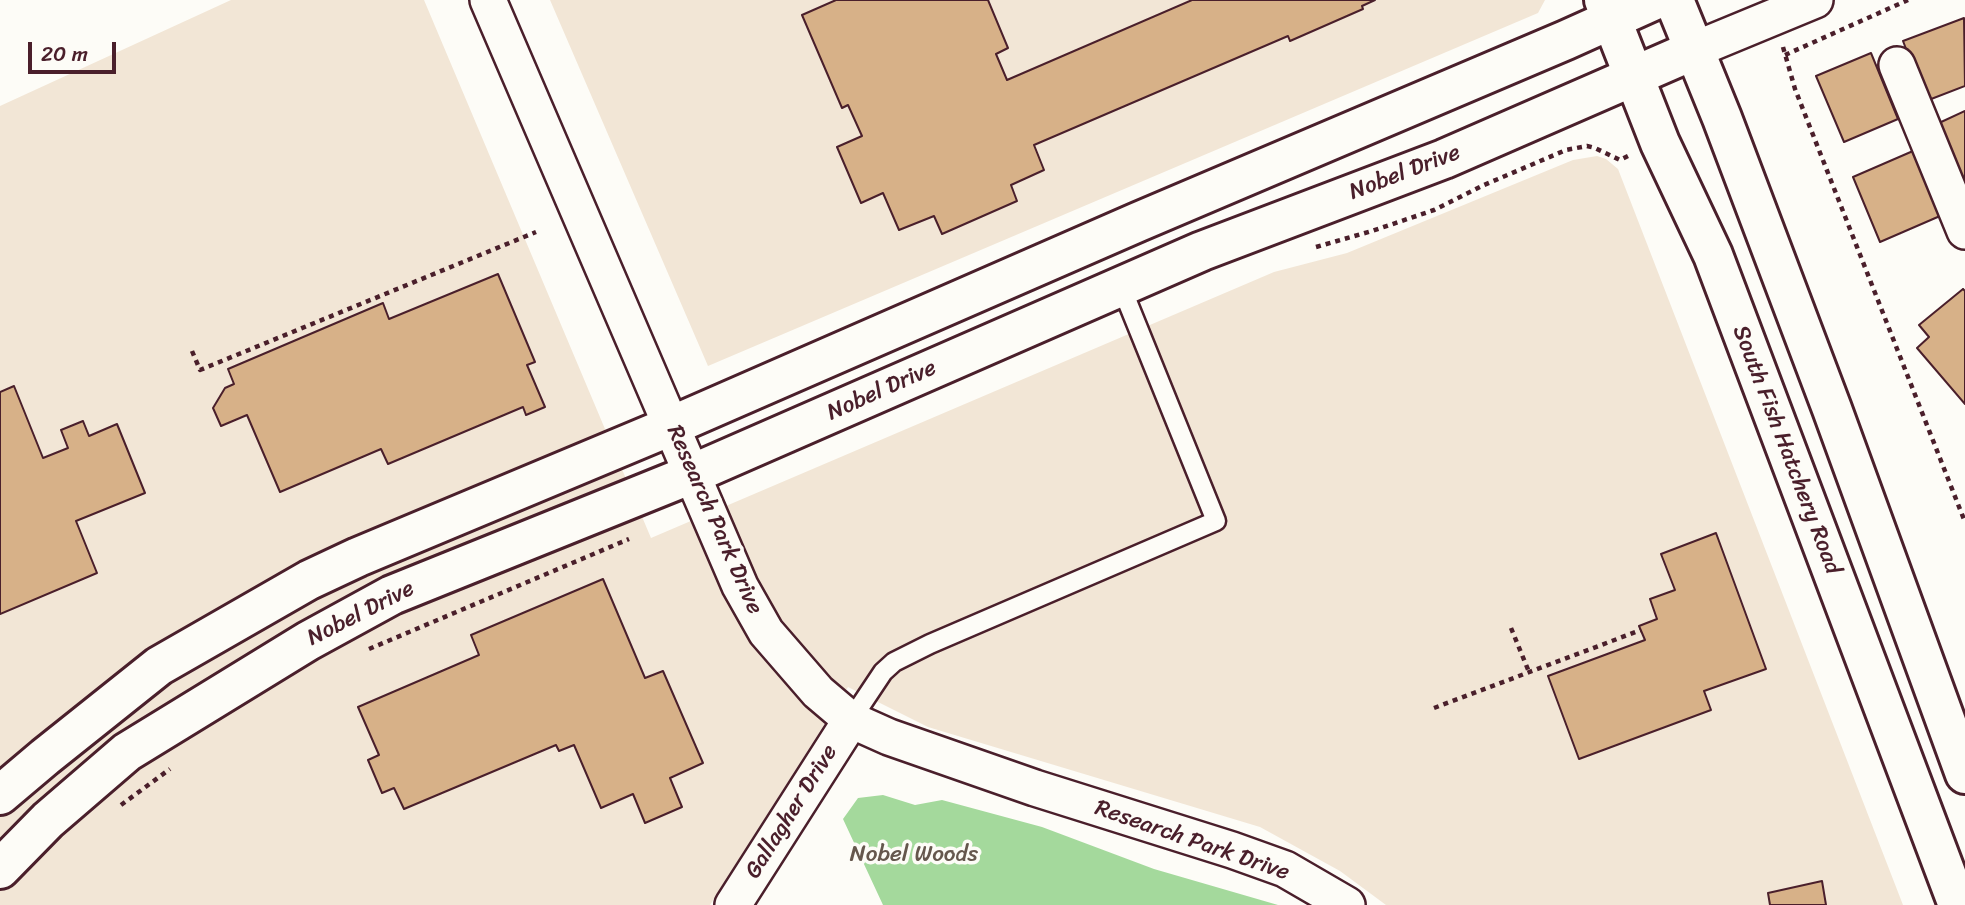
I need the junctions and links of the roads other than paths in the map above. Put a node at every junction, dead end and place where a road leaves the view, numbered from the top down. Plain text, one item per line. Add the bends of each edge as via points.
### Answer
1 (488, 0) edge
2 (1655, 0) edge
3 (1674, 0) edge
4 (1815, 0) edge
5 (1607, 10) edge
6 (1694, 50) junction
7 (1897, 65) dead end
8 (1634, 75) junction
9 (1965, 231) edge
10 (1121, 286) junction
11 (671, 426) junction
12 (692, 474) junction
13 (851, 720) junction
14 (1965, 774) edge
15 (0, 795) edge
16 (0, 869) edge
17 (733, 905) edge
18 (1347, 905) edge
19 (1958, 905) edge

1 - 11 street, Research Park Drive
2 - 5 street
3 - 6 street
4 - 6 street, Nobel Drive
5 - 8 street, South Fish Hatchery Road
5 - 11 street via 1566,40
6 - 8 street, Nobel Drive
6 - 14 street via 1837,422
7 - 9 street
8 - 10 street, Nobel Drive via 1444,159
8 - 19 street, South Fish Hatchery Road via 1660,143 1713,255
10 - 12 street, Nobel Drive
10 - 13 lane via 1216,521 894,662
11 - 12 street, Research Park Drive
11 - 15 street via 309,580 159,666
12 - 13 street, Research Park Drive via 740,586 766,632 818,692
12 - 16 street, Nobel Drive via 392,595 308,641 127,752 48,820
13 - 17 street, Gallagher Drive
13 - 18 street, Research Park Drive via 1023,784 1285,869

